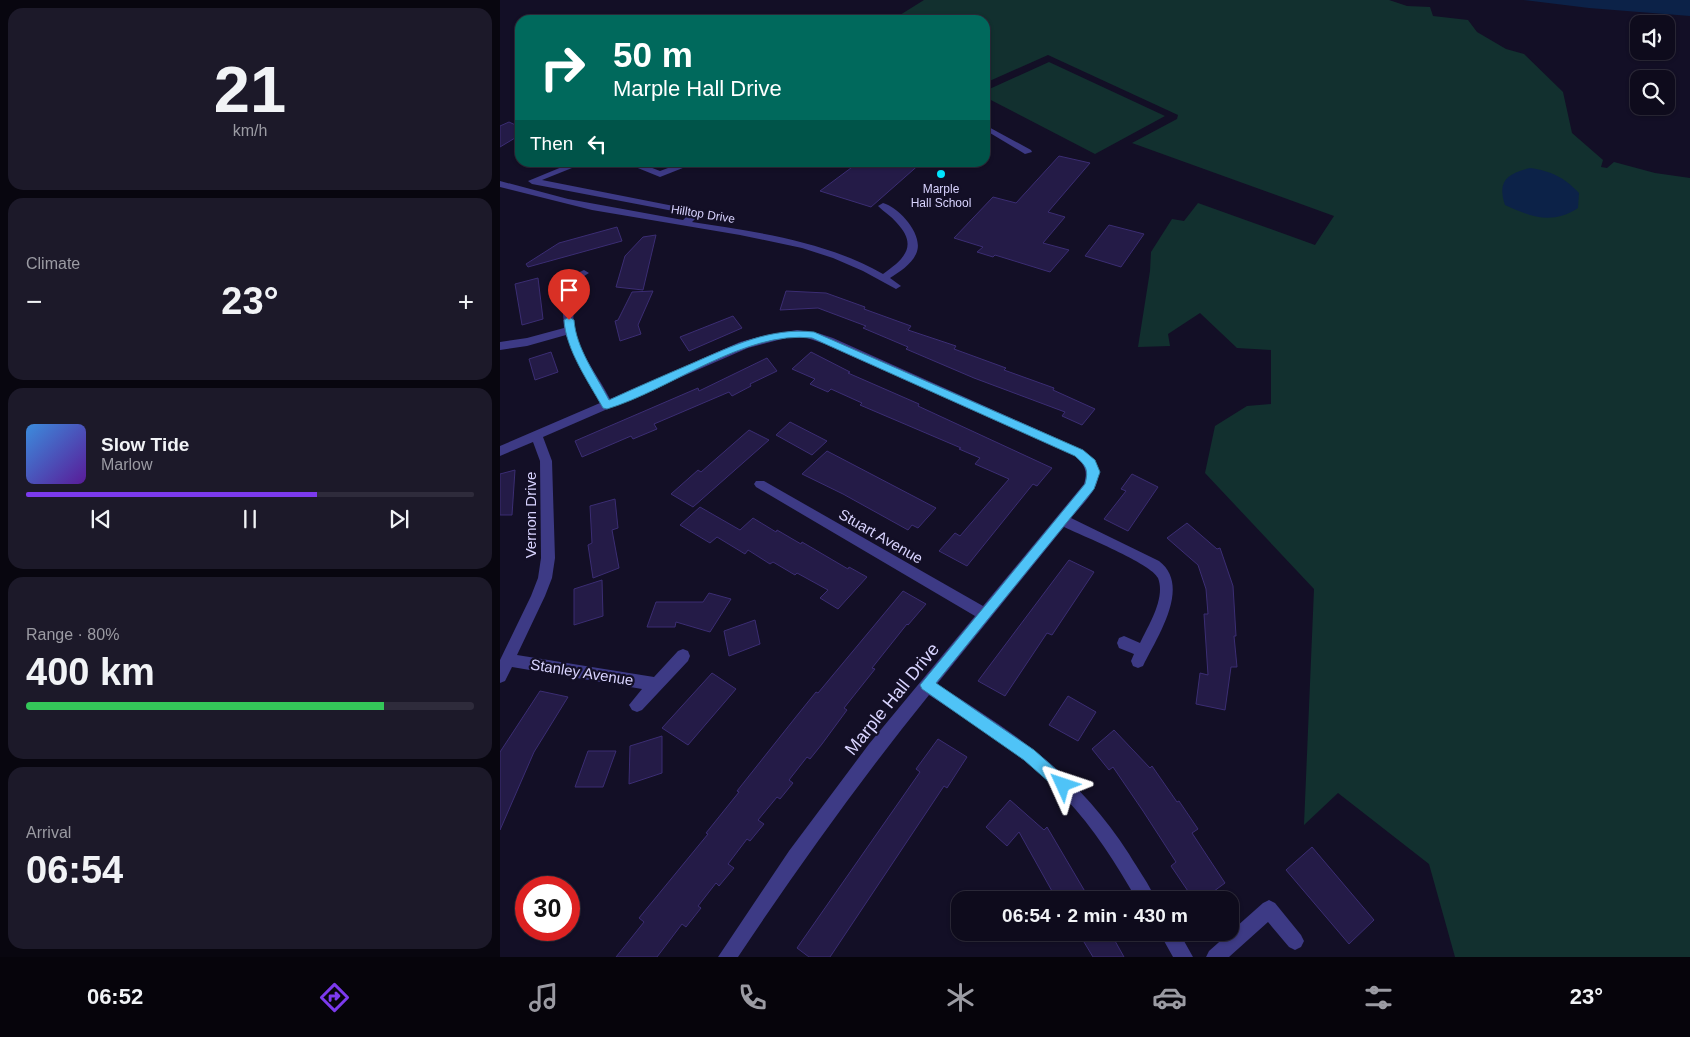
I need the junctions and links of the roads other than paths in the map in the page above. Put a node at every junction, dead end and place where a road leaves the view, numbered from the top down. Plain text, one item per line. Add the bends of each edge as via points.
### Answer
1 (990, 130) edge
2 (1028, 152) dead end
3 (570, 167) edge
4 (641, 167) edge
5 (680, 167) edge
6 (533, 181) junction
7 (500, 184) edge
8 (516, 187) junction
9 (883, 206) dead end
10 (684, 224) junction
11 (584, 273) dead end
12 (884, 278) junction
13 (896, 286) dead end
14 (570, 330) junction
15 (500, 346) edge
16 (607, 405) junction
17 (537, 436) junction
18 (500, 451) edge
19 (760, 484) dead end
20 (1063, 520) junction
21 (986, 615) junction
22 (1124, 643) dead end
23 (683, 656) dead end
24 (508, 660) junction
25 (500, 676) edge
26 (657, 684) junction
27 (926, 685) junction
28 (637, 705) dead end
29 (1142, 891) edge
30 (1174, 941) edge
31 (1295, 941) dead end
32 (728, 957) edge
33 (1184, 957) edge
34 (1215, 957) edge

1 - 2 street
3 - 6 street
4 - 5 street via 660,174
6 - 8 street
6 - 10 street via 696,213
7 - 8 street, Hilltop Drive
8 - 10 street, Hilltop Drive via 552,198
9 - 12 street via 897,215 913,243 912,253 906,261
10 - 12 street, Hilltop Drive via 812,246
11 - 14 street via 566,279
12 - 13 street, Hilltop Drive
14 - 15 street
14 - 16 street
16 - 17 street
16 - 20 street, Marple Hall Drive via 744,345 781,334 814,335 1079,453 1091,463 1094,472 1090,486
17 - 18 street
17 - 24 street, Vernon Drive via 546,462 548,558 538,596
19 - 21 street, Stuart Avenue
20 - 21 street, Marple Hall Drive
20 - 22 street via 1146,560 1158,567 1164,576 1168,592 1166,601 1141,656
21 - 27 street, Marple Hall Drive
23 - 26 street, Stanley Avenue
24 - 25 street, Vernon Drive
24 - 26 street, Stanley Avenue
26 - 28 street, Stanley Avenue
27 - 29 street via 1029,755 1063,785 1088,810
27 - 32 street, Marple Hall Drive via 795,857
30 - 33 street
31 - 34 street via 1269,909

